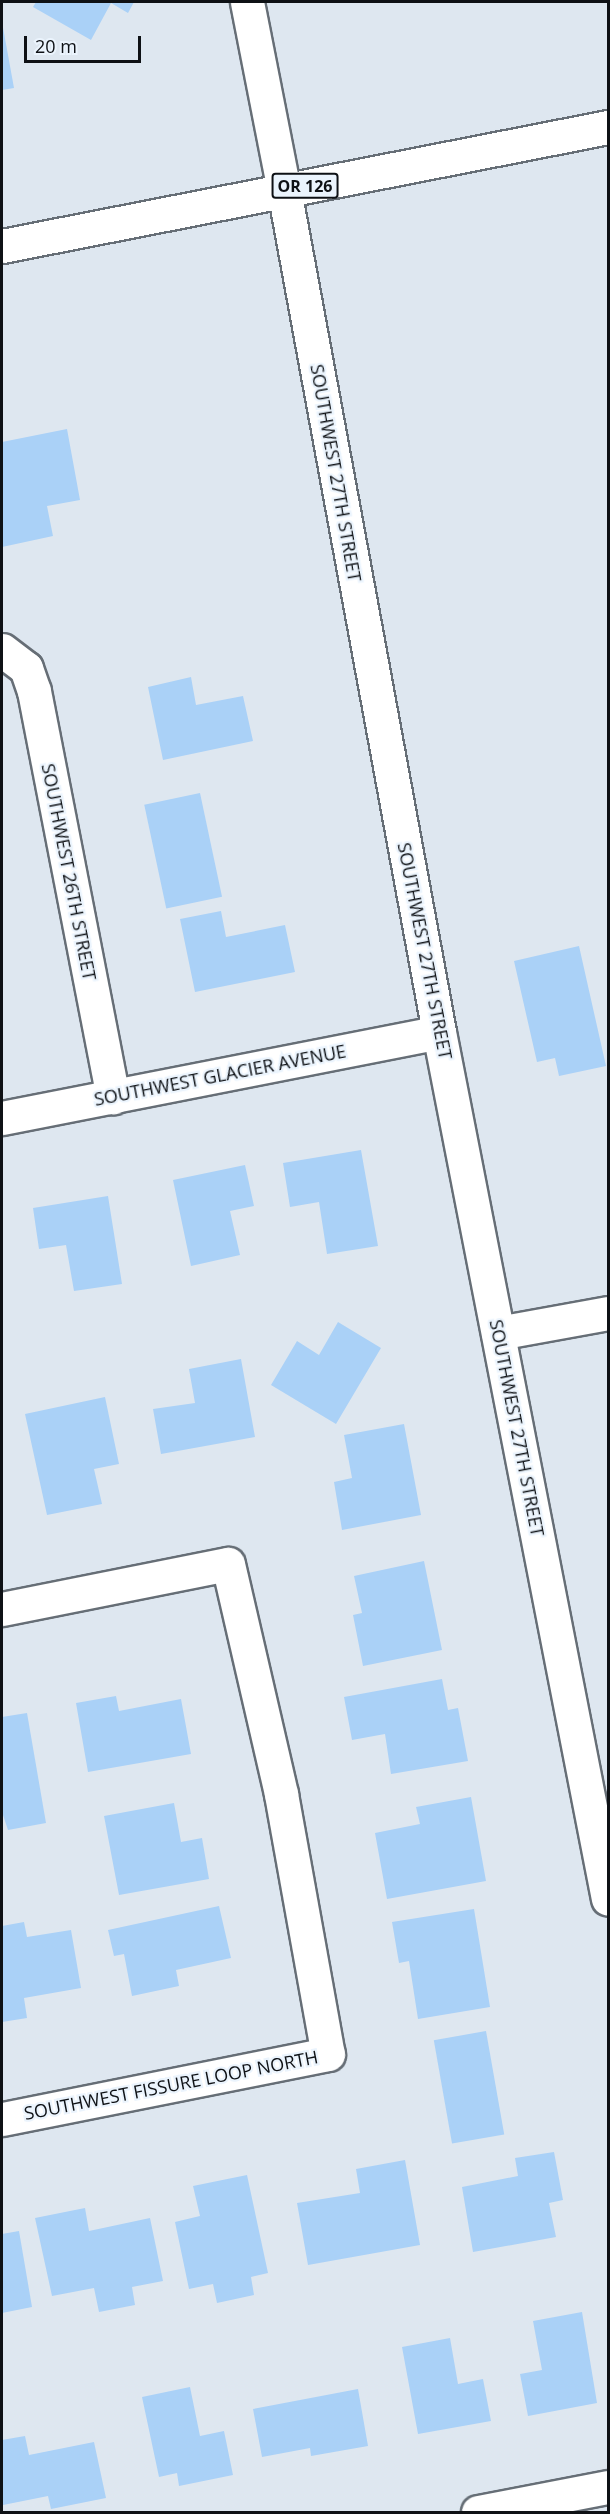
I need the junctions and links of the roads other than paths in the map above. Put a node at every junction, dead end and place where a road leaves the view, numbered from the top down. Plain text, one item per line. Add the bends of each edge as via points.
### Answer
1 (247, 2) edge
2 (609, 127) edge
3 (284, 190) junction
4 (2, 246) edge
5 (6, 652) edge
6 (439, 1032) junction
7 (113, 1097) junction
8 (2, 1118) edge
9 (609, 1313) edge
10 (498, 1333) junction
11 (2, 1609) edge
12 (609, 1899) edge
13 (2, 2119) edge
14 (609, 2487) edge
15 (478, 2512) edge

1 - 3 main road, SOUTHWEST 27TH STREET
2 - 3 main road, OR 126
3 - 4 main road, OR 126
3 - 6 main road, SOUTHWEST 27TH STREET
5 - 7 main road, SOUTHWEST 26TH STREET via 26,668 34,691
6 - 7 main road, SOUTHWEST GLACIER AVENUE
6 - 10 main road, SOUTHWEST 27TH STREET
7 - 8 main road, SOUTHWEST GLACIER AVENUE
9 - 10 main road
10 - 12 main road, SOUTHWEST 27TH STREET
11 - 13 main road, SOUTHWEST FISSURE LOOP NORTH via 228,1564 281,1794 328,2054
14 - 15 main road

